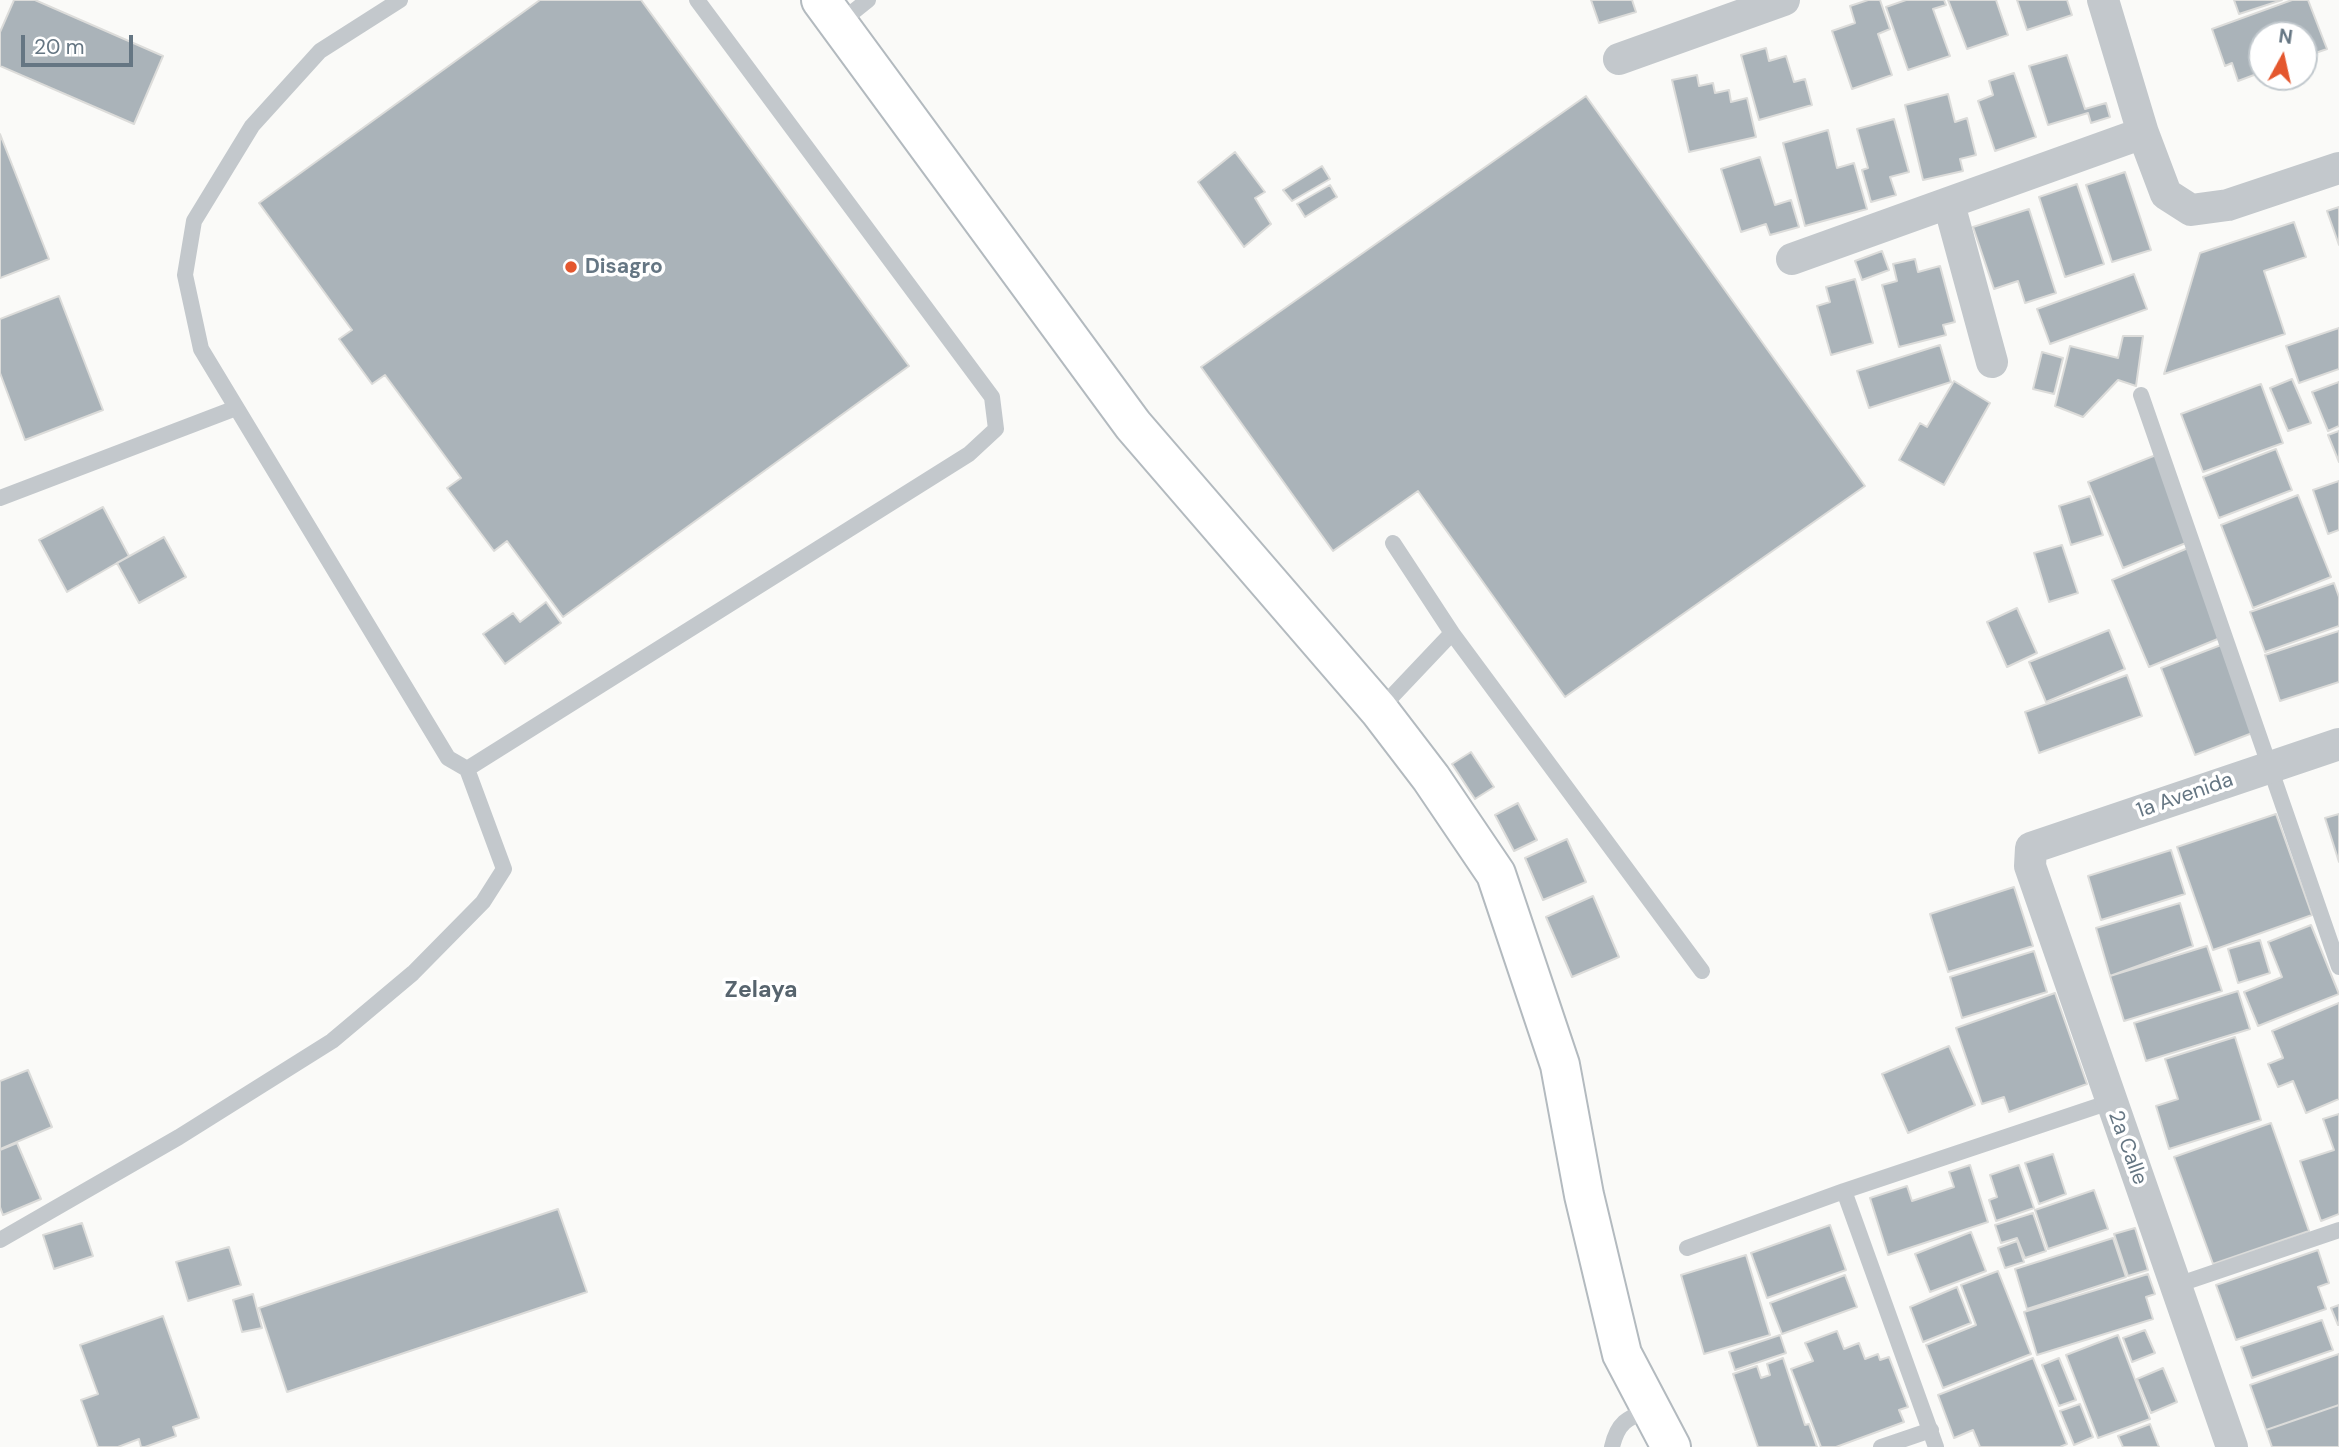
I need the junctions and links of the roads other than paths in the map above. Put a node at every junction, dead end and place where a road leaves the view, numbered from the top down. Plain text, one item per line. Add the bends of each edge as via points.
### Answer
1 (400, 0) edge
2 (697, 0) edge
3 (868, 0) edge
4 (1784, 0) edge
5 (2103, 0) edge
6 (829, 12) edge
7 (1619, 59) dead end
8 (2143, 133) junction
9 (2339, 168) edge
10 (1949, 204) junction
11 (1792, 259) dead end
12 (1992, 362) dead end
13 (2141, 395) dead end
14 (236, 408) junction
15 (0, 498) edge
16 (1393, 543) dead end
17 (1452, 633) junction
18 (1380, 709) junction
19 (2339, 744) edge
20 (2269, 768) junction
21 (467, 769) junction
22 (2031, 848) joint
23 (2339, 967) edge
24 (1702, 971) dead end
25 (2110, 1102) junction
26 (1844, 1191) junction
27 (2339, 1230) edge
28 (0, 1240) edge
29 (1688, 1248) dead end
30 (2177, 1285) junction
31 (1653, 1408) junction
32 (1931, 1430) junction
33 (1612, 1447) edge
34 (1671, 1447) edge
35 (1881, 1447) edge
36 (1937, 1447) edge
37 (2232, 1447) edge

1 - 14 lane via 320,51 252,126 194,221 186,275 201,349
2 - 21 lane via 992,397 996,429 969,454
3 - 6 lane
4 - 7 street
5 - 8 street
6 - 18 street via 1133,425
8 - 9 street via 2166,194 2191,210 2228,205
8 - 10 street
10 - 11 street
10 - 12 street
13 - 20 lane
14 - 15 lane
14 - 21 lane via 448,758
16 - 17 lane
17 - 18 lane
17 - 24 lane
18 - 31 street via 1496,874 1560,1065 1584,1195 1622,1354
19 - 20 street, 1a Avenida
20 - 22 street, 1a Avenida
20 - 23 lane
21 - 28 lane via 505,869 483,902 413,973 332,1041 179,1137
22 - 25 street, 2a Calle via 2030,866
25 - 26 lane
25 - 30 street, 2a Calle
26 - 29 lane
26 - 32 lane
27 - 30 lane
30 - 37 street, 2a Calle
31 - 33 lane via 1617,1428
31 - 34 street
32 - 35 lane
32 - 36 lane

